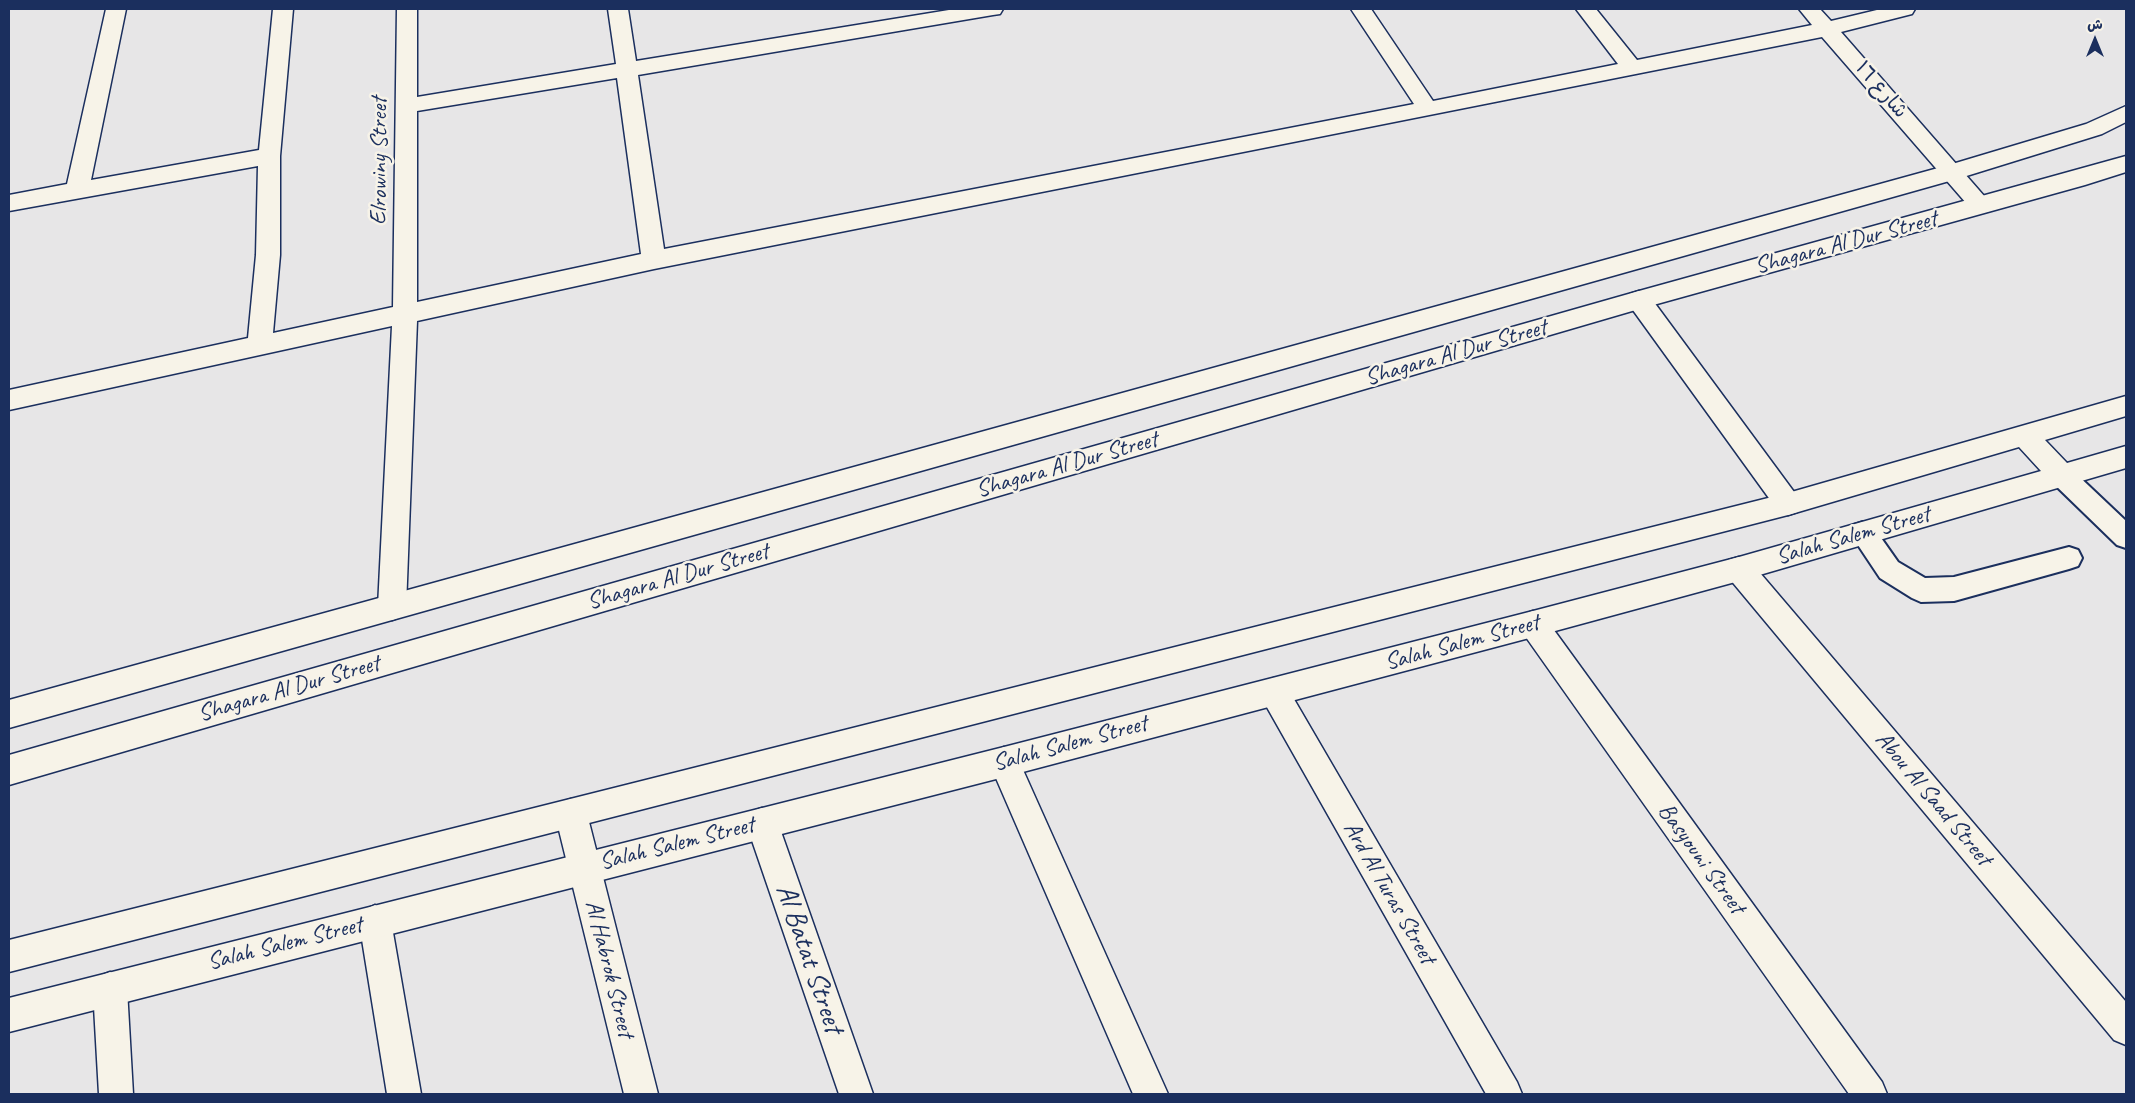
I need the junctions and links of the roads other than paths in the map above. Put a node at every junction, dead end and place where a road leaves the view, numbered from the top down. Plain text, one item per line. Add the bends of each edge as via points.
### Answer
1 (116, 9) edge
2 (283, 9) edge
3 (407, 9) edge
4 (618, 9) edge
5 (993, 9) edge
6 (1362, 9) edge
7 (1586, 9) edge
8 (1810, 9) edge
9 (1905, 9) edge
10 (946, 13) edge
11 (1828, 28) junction
12 (1632, 68) junction
13 (626, 70) junction
14 (406, 106) junction
15 (1428, 109) junction
16 (2126, 113) edge
17 (270, 156) junction
18 (2126, 164) edge
19 (1952, 172) junction
20 (76, 191) junction
21 (9, 203) edge
22 (1981, 205) junction
23 (654, 260) junction
24 (1638, 300) junction
25 (405, 313) junction
26 (260, 344) junction
27 (9, 400) edge
28 (2126, 406) edge
29 (2024, 436) junction
30 (2126, 457) edge
31 (2062, 476) junction
32 (1788, 504) junction
33 (1863, 533) junction
34 (2126, 537) edge
35 (2069, 558) dead end
36 (1740, 569) junction
37 (392, 607) junction
38 (1533, 624) junction
39 (1274, 692) junction
40 (9, 714) edge
41 (1004, 762) junction
42 (9, 770) edge
43 (571, 814) junction
44 (762, 823) junction
45 (583, 868) junction
46 (375, 921) junction
47 (9, 956) edge
48 (110, 989) junction
49 (9, 1015) edge
50 (2126, 1028) edge
51 (116, 1094) edge
52 (404, 1094) edge
53 (641, 1094) edge
54 (856, 1094) edge
55 (1151, 1094) edge
56 (1505, 1094) edge
57 (1870, 1094) edge

1 - 20 street
2 - 17 street
3 - 14 street, Elrowiny Street
4 - 13 street
5 - 10 street
6 - 15 street
7 - 12 street
8 - 11 street, شارع ١٦
9 - 11 street
10 - 13 street
11 - 12 street
11 - 19 street, شارع ١٦
12 - 15 street
13 - 14 street
13 - 23 street
14 - 25 street, Elrowiny Street
15 - 23 street
16 - 19 street, Shagara Al Dur Street via 2094,129
17 - 20 street
17 - 26 street via 268,255
18 - 22 street, Shagara Al Dur Street
19 - 22 street, شارع ١٦
19 - 37 street, Shagara Al Dur Street
20 - 21 street
22 - 24 street, Shagara Al Dur Street
23 - 25 street
24 - 32 street
24 - 42 street, Shagara Al Dur Street
25 - 26 street
25 - 37 street, Elrowiny Street
26 - 27 street
28 - 29 street, Salah Salem Street
29 - 31 street
29 - 32 street, Salah Salem Street
30 - 31 street, Salah Salem Street
31 - 33 street, Salah Salem Street
31 - 34 lane
32 - 43 street, Salah Salem Street
33 - 35 lane via 1889,570 1921,590 1954,589
33 - 36 street, Salah Salem Street
36 - 38 street, Salah Salem Street
36 - 50 street, Abou Al Saad Street
37 - 40 street, Shagara Al Dur Street
38 - 39 street, Salah Salem Street
38 - 57 street, Basyouni Street
39 - 41 street, Salah Salem Street
39 - 56 street, Ard Al Turas Street
41 - 44 street, Salah Salem Street
41 - 55 street
43 - 45 street, Al Habrok Street
43 - 47 street, Salah Salem Street
44 - 45 street, Salah Salem Street
44 - 54 street, Al Batat Street
45 - 46 street, Salah Salem Street
45 - 53 street, Al Habrok Street
46 - 48 street, Salah Salem Street
46 - 52 street
48 - 49 street, Salah Salem Street
48 - 51 street

